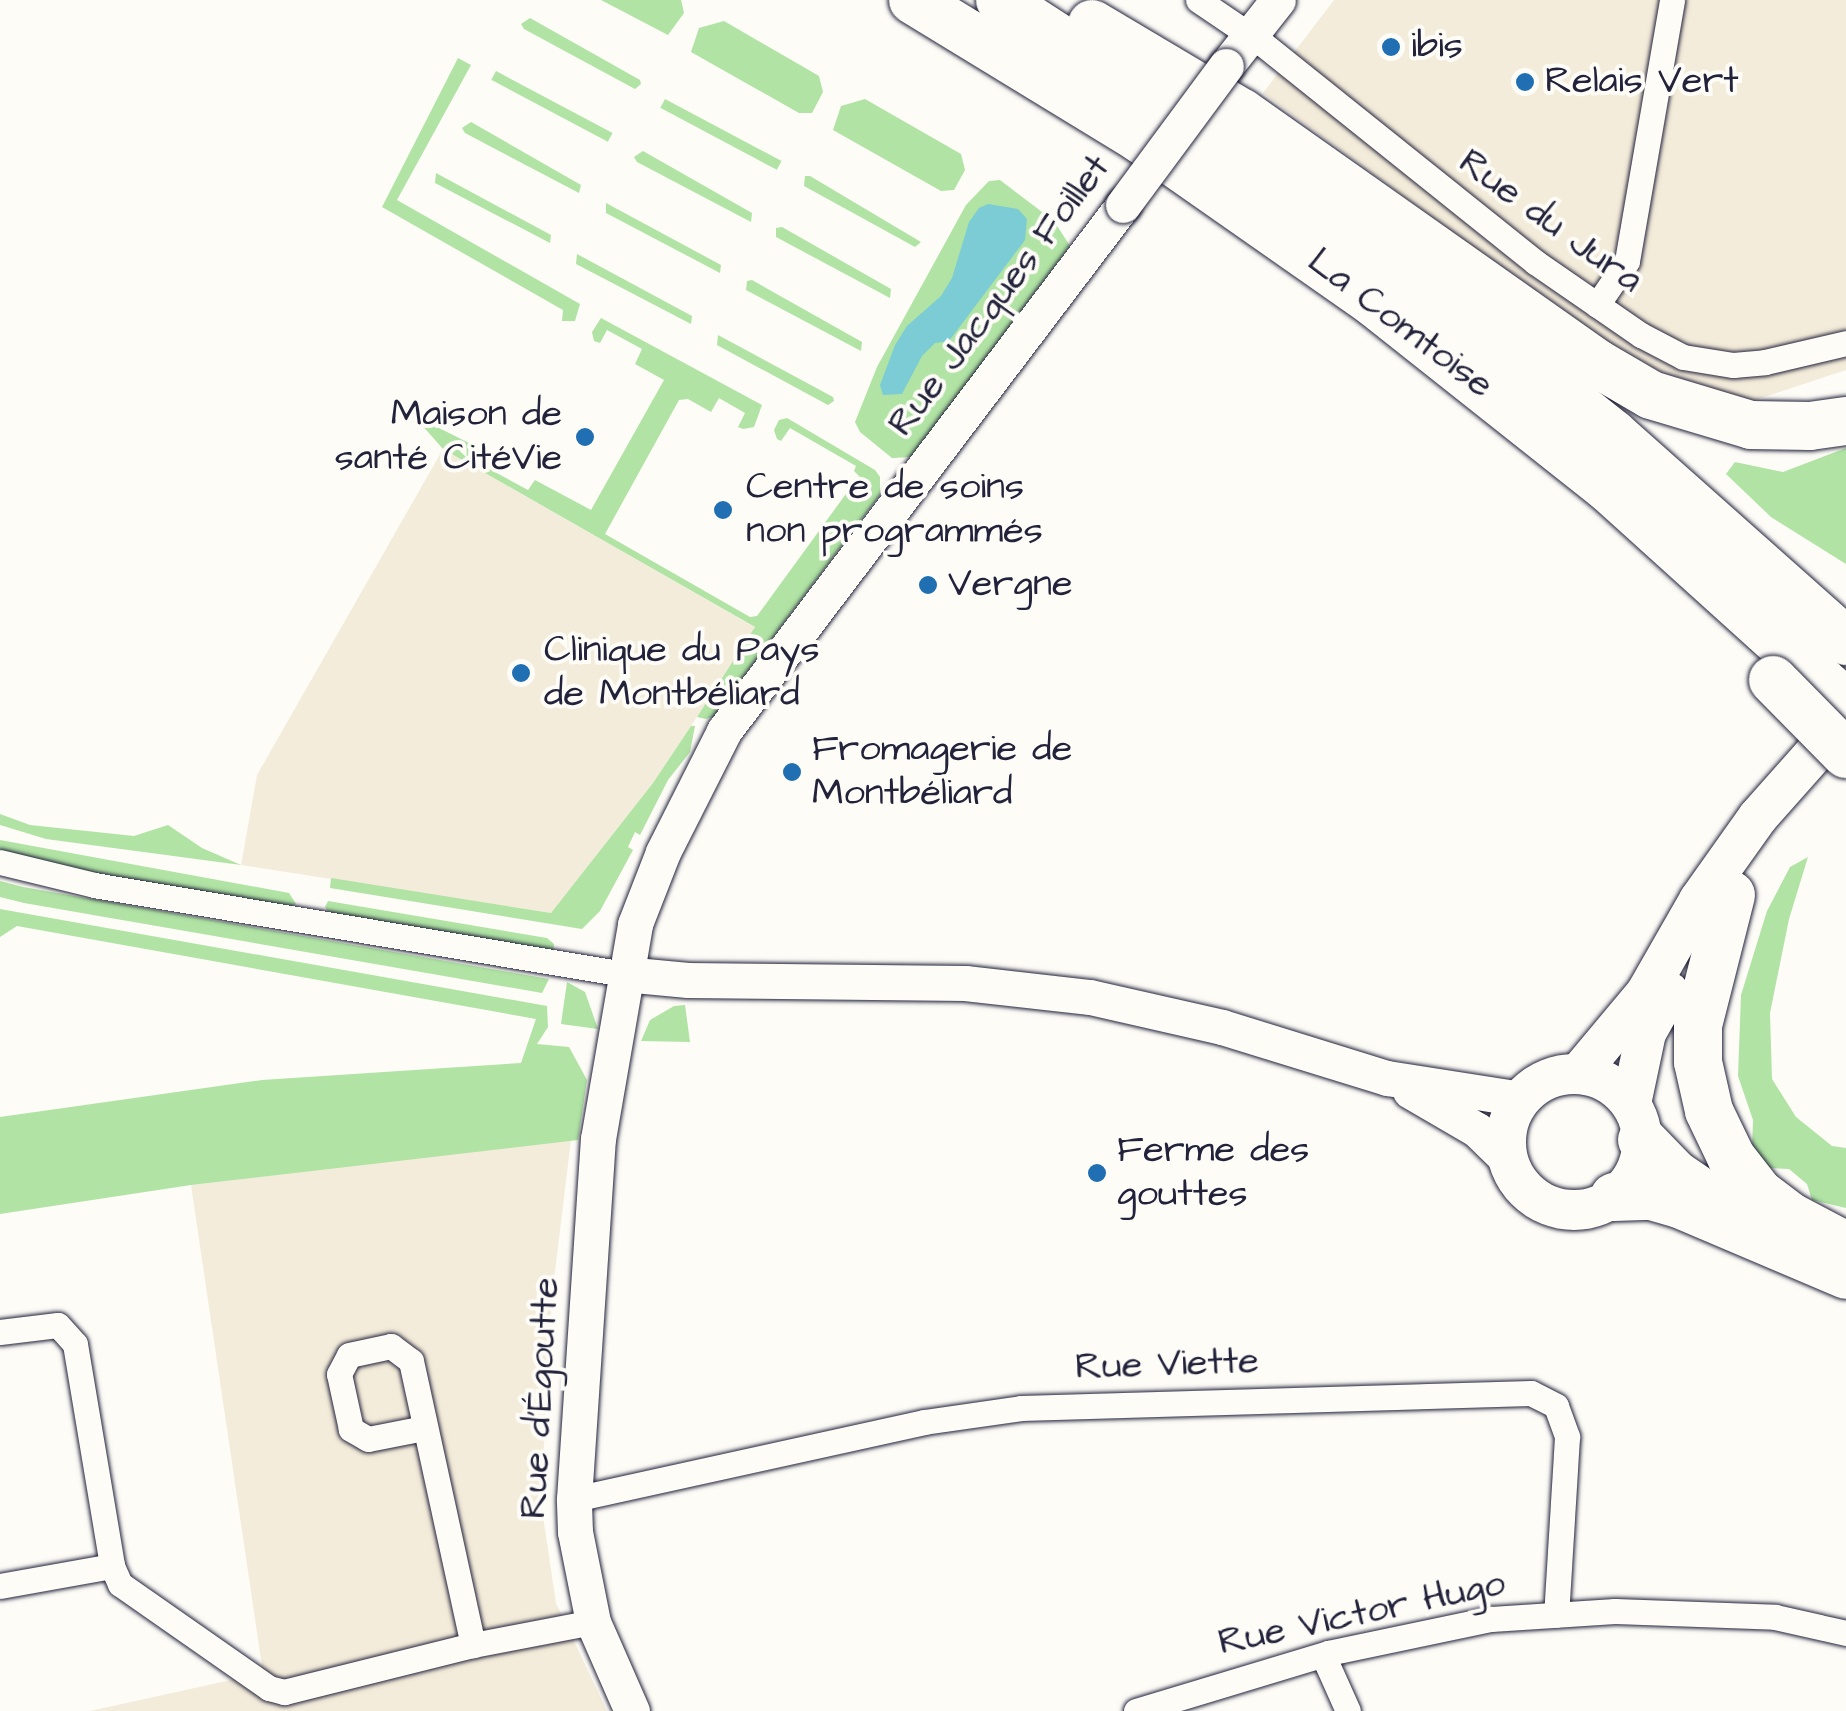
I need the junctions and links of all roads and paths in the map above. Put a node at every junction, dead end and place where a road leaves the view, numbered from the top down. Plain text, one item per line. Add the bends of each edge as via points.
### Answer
1 (913, 0) edge
2 (1000, 0) edge
3 (1046, 0) edge
4 (1198, 0) edge
5 (1278, 0) edge
6 (1672, 0) edge
7 (1249, 36) junction
8 (1597, 306) junction
9 (1846, 343) edge
10 (1846, 421) edge
11 (1816, 655) edge
12 (1846, 703) edge
13 (1846, 718) edge
14 (1846, 753) edge
15 (0, 862) edge
16 (1732, 895) junction
17 (624, 974) junction
18 (1579, 1074) junction
19 (1387, 1078) junction
20 (1521, 1099) junction
21 (1636, 1122) junction
22 (598, 1139) joint
23 (1509, 1161) junction
24 (1614, 1197) junction
25 (1846, 1246) edge
26 (1846, 1275) edge
27 (0, 1332) edge
28 (424, 1428) dead end
29 (574, 1499) junction
30 (112, 1566) junction
31 (0, 1586) edge
32 (1556, 1614) junction
33 (593, 1622) junction
34 (1846, 1633) edge
35 (473, 1645) junction
36 (1328, 1653) junction
37 (632, 1711) edge
38 (1136, 1711) edge
39 (1348, 1711) edge

1 - 11 highway, La Comtoise via 1123,127 1372,301
2 - 11 highway, La Comtoise via 1249,160 1439,295 1638,455
3 - 10 highway via 1242,113 1651,395 1751,425
4 - 7 street, Rue du Jura
5 - 7 main road, Rue Jacques Foillet
6 - 8 street via 1628,261
7 - 8 street, Rue du Jura
7 - 17 main road, Rue Jacques Foillet, bridge via 724,731 662,852
8 - 9 street, Rue du Jura via 1682,357 1765,362
11 - 12 highway, La Comtoise
11 - 14 highway, bridge
13 - 18 main road via 1758,817 1646,993
14 - 16 main road via 1777,828
15 - 17 street via 113,889
16 - 21 main road via 1646,1033
16 - 25 highway via 1698,1025 1709,1111 1731,1157 1759,1192
17 - 19 main road via 965,983 1090,996 1222,1026
17 - 22 main road, Rue Jacques Foillet
18 - 20 main road via 1548,1080
18 - 21 main road via 1617,1088
19 - 20 main road
19 - 23 main road via 1477,1130
20 - 23 main road via 1506,1139
21 - 24 main road via 1638,1164
21 - 25 highway via 1675,1174 1725,1207 1790,1236
22 - 29 main road, Rue d'Égoutte
23 - 24 main road via 1518,1180 1552,1206 1584,1208
24 - 26 highway via 1651,1196 1678,1204
27 - 30 street via 58,1325 75,1344
28 - 35 street
29 - 32 street, Rue Viette via 924,1422 1021,1408 1532,1392 1556,1406 1567,1438
29 - 33 main road, Rue d'Égoutte
30 - 31 street
30 - 35 street via 120,1584 284,1692
32 - 34 street, Rue Victor Hugo via 1775,1617
32 - 36 street, Rue Victor Hugo via 1491,1619
33 - 35 street
33 - 37 main road, Rue d'Égoutte
36 - 38 street, Rue Victor Hugo
36 - 39 street

